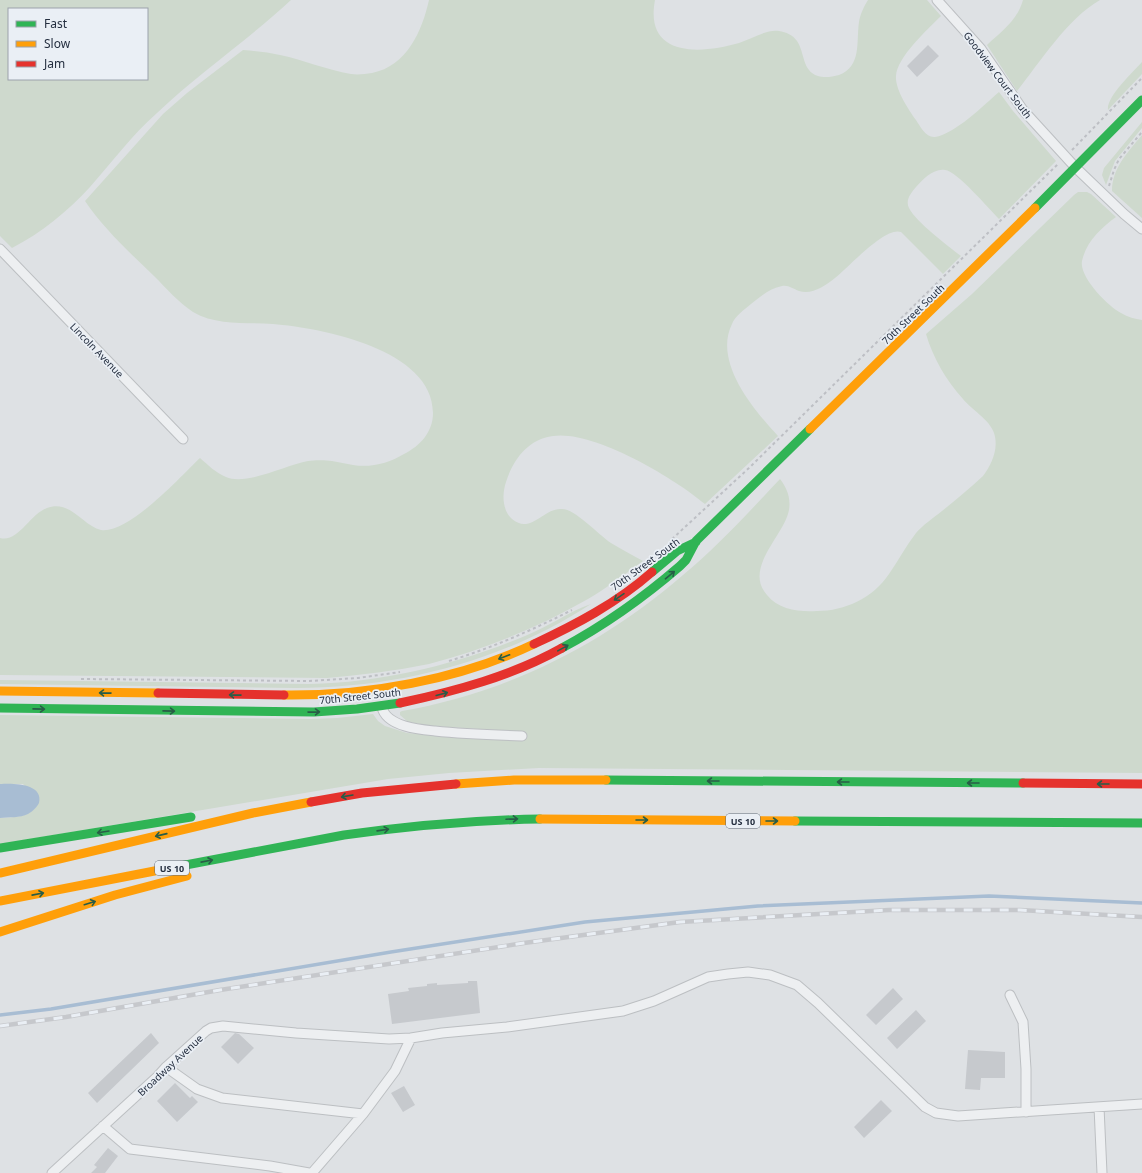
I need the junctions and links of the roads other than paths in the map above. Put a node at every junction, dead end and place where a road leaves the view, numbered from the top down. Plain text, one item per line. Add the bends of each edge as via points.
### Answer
1 (937, 0) edge
2 (1142, 100) edge
3 (1076, 168) junction
4 (1142, 229) edge
5 (0, 249) edge
6 (183, 439) dead end
7 (696, 541) junction
8 (0, 691) edge
9 (382, 707) junction
10 (0, 708) edge
11 (522, 736) dead end
12 (1142, 784) edge
13 (253, 813) junction
14 (1142, 823) edge
15 (344, 835) junction
16 (0, 848) edge
17 (216, 868) dead end
18 (0, 873) edge
19 (194, 874) dead end
20 (0, 901) edge
21 (0, 932) edge
22 (1010, 995) dead end
23 (411, 1038) junction
24 (166, 1067) junction
25 (1142, 1104) edge
26 (1099, 1107) junction
27 (1026, 1112) junction
28 (363, 1114) junction
29 (103, 1126) junction
30 (52, 1173) edge
31 (310, 1173) edge
32 (1102, 1173) edge

1 - 3 street, Goodview Court South via 981,49 1022,110
2 - 3 main road, 70th Street South
3 - 4 street, Goodview Court South
3 - 7 main road, 70th Street South
5 - 6 street, Lincoln Avenue
7 -> 8 main road, 70th Street South via 676,552 610,603 548,638 480,666 407,685 345,694 315,695
9 -> 7 main road, 70th Street South via 484,682 528,666 554,653 600,627 648,593 685,561
10 -> 9 main road, 70th Street South via 314,712
9 - 11 street via 392,720 410,728
12 -> 13 main road via 501,781 362,793
13 -> 16 main road via 203,815
13 -> 18 main road
15 -> 14 main road, US 10 via 438,824 522,819
15 - 17 main road
20 -> 15 main road, US 10
21 -> 19 main road
22 - 27 street via 1023,1022
23 - 24 street, Broadway Avenue via 296,1033 223,1026 206,1031
23 - 27 street, Broadway Avenue via 623,1011 654,1001 708,977 748,972 770,975 797,985 925,1107 936,1113 958,1116
23 - 28 street via 395,1071
24 - 28 street via 197,1090 222,1098
24 - 29 street, Broadway Avenue
25 - 26 street, Broadway Avenue
26 - 27 street, Broadway Avenue
26 - 32 street
28 - 31 street
29 - 30 street, Broadway Avenue
29 - 31 street via 130,1149

